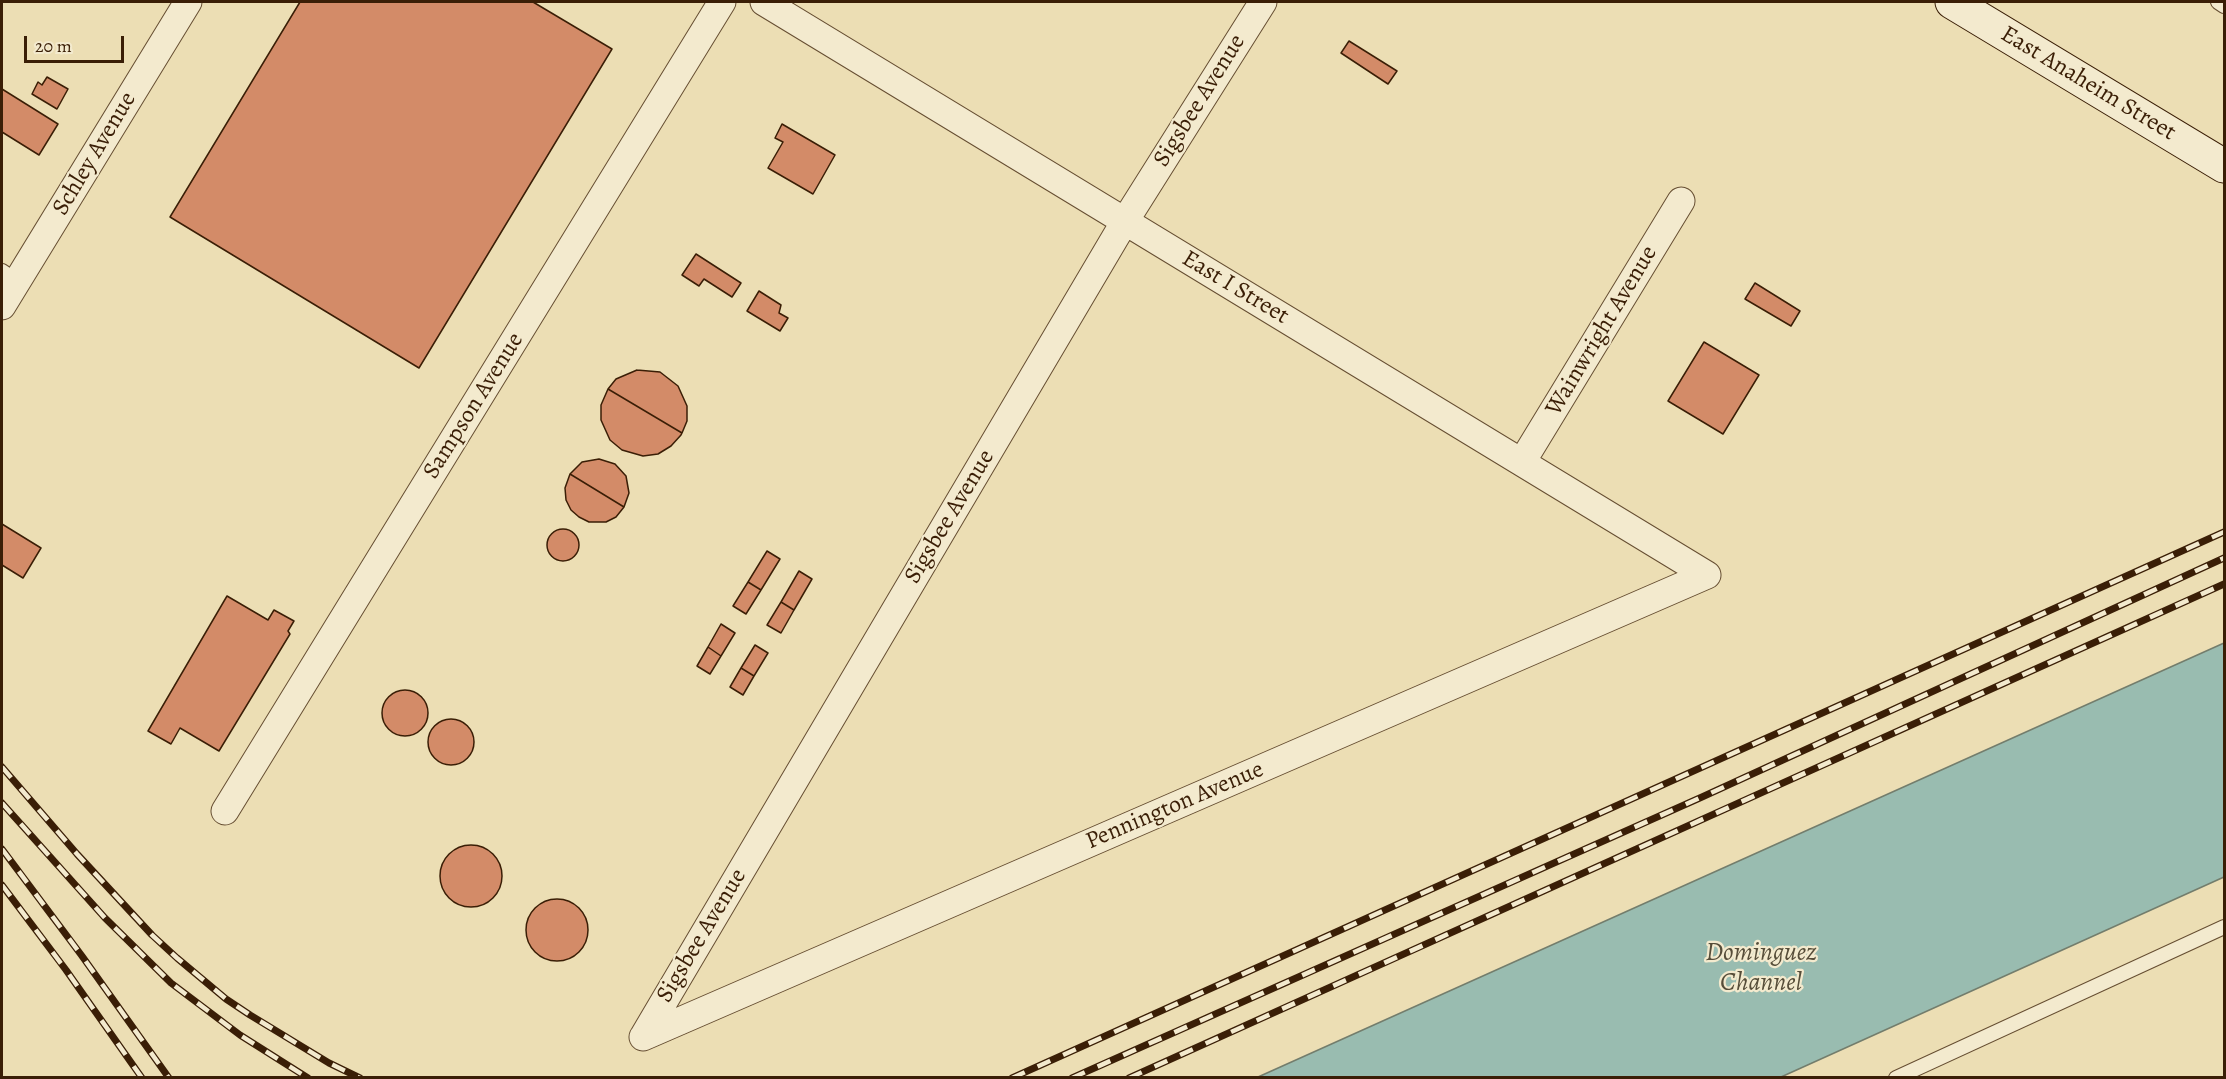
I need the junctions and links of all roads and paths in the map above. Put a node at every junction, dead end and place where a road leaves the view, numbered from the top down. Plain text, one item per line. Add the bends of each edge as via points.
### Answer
1 (188, 2) edge
2 (722, 2) edge
3 (764, 2) edge
4 (1263, 2) edge
5 (1952, 2) edge
6 (2218, 2) edge
7 (2224, 6) edge
8 (2224, 166) edge
9 (1681, 201) dead end
10 (1125, 221) junction
11 (9, 276) edge
12 (2, 306) edge
13 (1522, 462) junction
14 (1707, 575) joint
15 (225, 811) dead end
16 (2224, 927) edge
17 (642, 1037) joint
18 (1896, 1077) edge

1 - 11 street, Schley Avenue
2 - 15 street, Sampson Avenue
3 - 10 street, East I Street
4 - 10 street, Sigsbee Avenue
5 - 8 main road, East Anaheim Street
6 - 7 lane
9 - 13 street, Wainwright Avenue
10 - 13 street, East I Street
10 - 17 street, Sigsbee Avenue
11 - 12 street, Schley Avenue
13 - 14 street, East I Street
14 - 17 street, Pennington Avenue
16 - 18 lane

